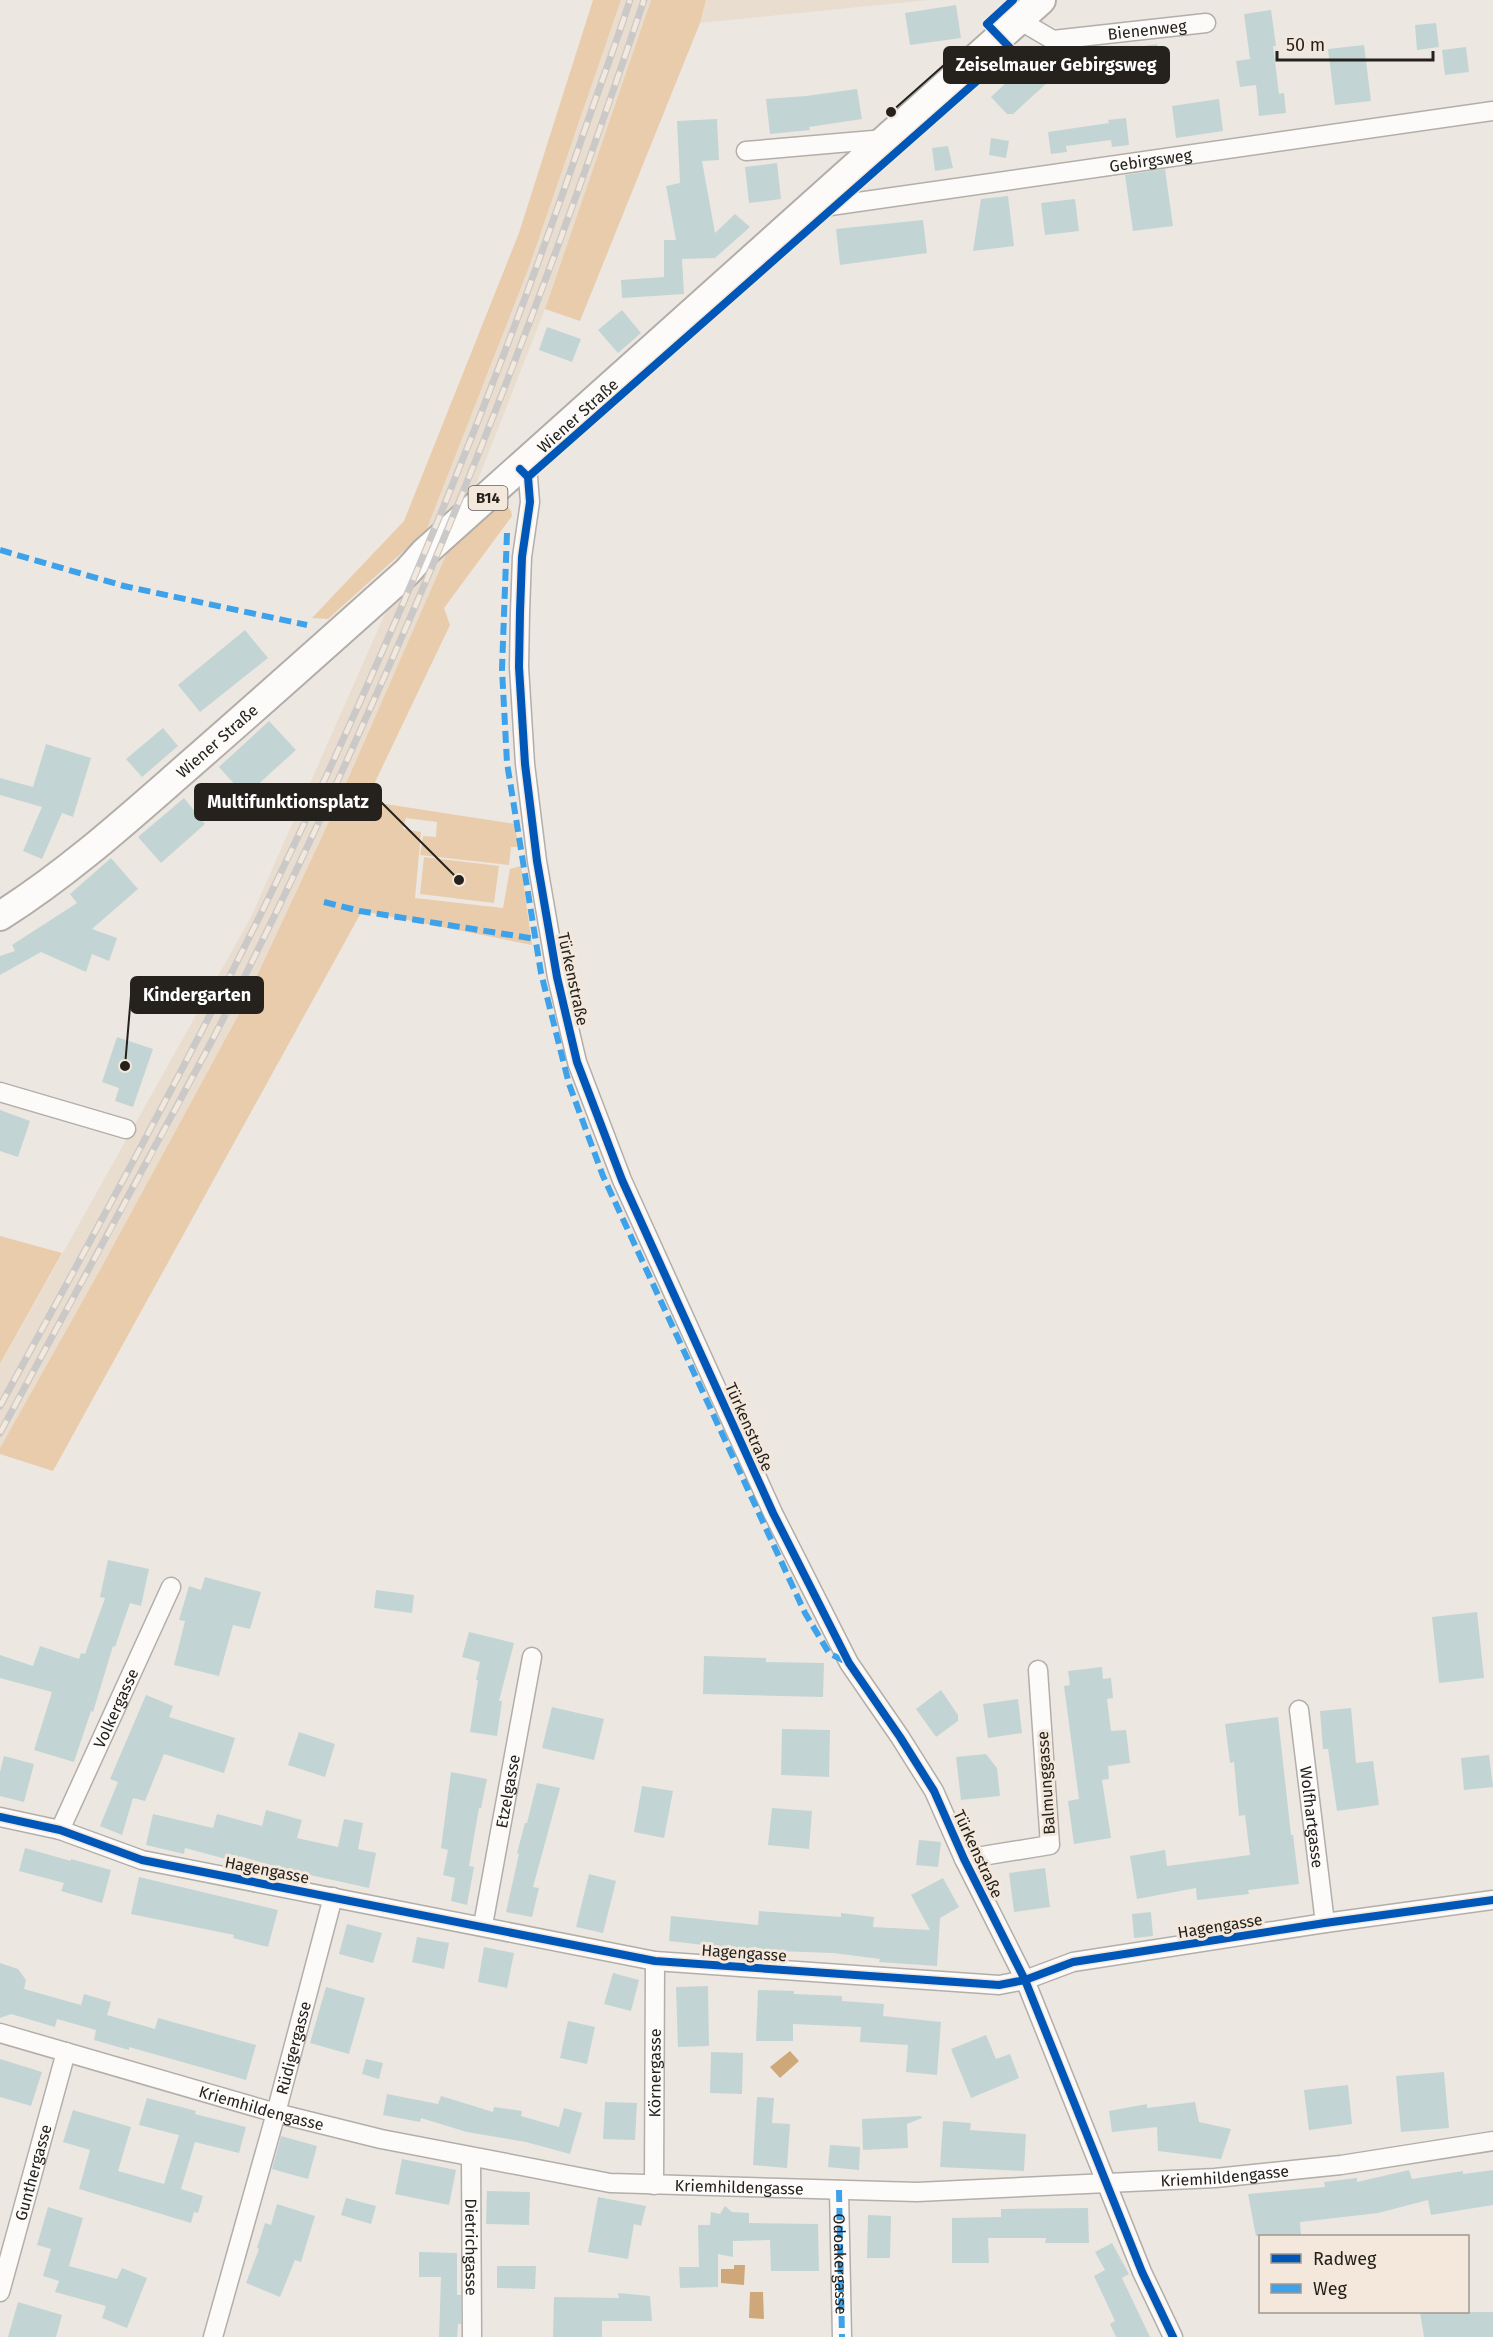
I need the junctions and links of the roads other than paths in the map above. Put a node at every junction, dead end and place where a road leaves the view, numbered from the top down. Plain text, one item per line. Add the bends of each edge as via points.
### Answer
1 (1041, 0) edge
2 (1019, 20) junction
3 (1206, 23) dead end
4 (1493, 111) edge
5 (887, 139) junction
6 (746, 151) dead end
7 (809, 209) junction
8 (520, 469) junction
9 (0, 916) edge
10 (0, 1092) edge
11 (126, 1129) dead end
12 (171, 1587) dead end
13 (532, 1657) dead end
14 (1038, 1671) dead end
15 (1299, 1710) dead end
16 (0, 1817) edge
17 (60, 1830) junction
18 (964, 1859) junction
19 (333, 1897) junction
20 (1493, 1900) edge
21 (1325, 1923) junction
22 (483, 1925) junction
23 (655, 1961) junction
24 (1025, 1980) junction
25 (0, 2033) edge
26 (66, 2052) junction
27 (276, 2113) junction
28 (1493, 2141) edge
29 (471, 2157) junction
30 (1107, 2182) junction
31 (654, 2185) junction
32 (839, 2190) junction
33 (0, 2292) edge
34 (213, 2337) edge
35 (472, 2337) edge
36 (843, 2337) edge
37 (1173, 2337) edge

1 - 2 main road, Wiener Straße / B14
2 - 3 street, Bienenweg via 1053,40
2 - 5 main road, Wiener Straße / B14
4 - 7 street, Gebirgsweg
5 - 6 street
5 - 7 main road, Wiener Straße / B14
7 - 8 main road, Wiener Straße / B14
8 - 9 main road, Wiener Straße / B14 via 81,860
8 - 18 street, Türkenstraße via 528,477 530,502 522,557 519,668 526,774 557,977 578,1062 622,1180 773,1512 849,1663 934,1791
10 - 11 street
12 - 17 street, Volkergasse
13 - 22 street, Etzelgasse
14 - 18 street, Balmunggasse via 1050,1845
15 - 21 street, Wolfhartgasse
16 - 17 street, Hagengasse
17 - 19 street, Hagengasse via 142,1860
18 - 24 street, Türkenstraße
19 - 22 street, Hagengasse
19 - 27 street, Rüdigergasse
20 - 21 street, Hagengasse
21 - 24 street, Hagengasse via 1073,1962
22 - 23 street, Hagengasse
23 - 24 street, Hagengasse via 999,1985
23 - 31 street, Körnergasse
24 - 30 street, Türkenstraße
25 - 26 street, Kriemhildengasse
26 - 27 street, Kriemhildengasse
26 - 33 street, Gunthergasse
27 - 29 street, Kriemhildengasse
27 - 34 street, Rüdigergasse
28 - 30 street, Kriemhildengasse via 1329,2166 1215,2178
29 - 31 street, Kriemhildengasse via 610,2183
29 - 35 street, Dietrichgasse
30 - 32 street, Kriemhildengasse via 917,2192
30 - 37 street, Türkenstraße via 1142,2272
31 - 32 street, Kriemhildengasse
32 - 36 street, Odoakergasse

